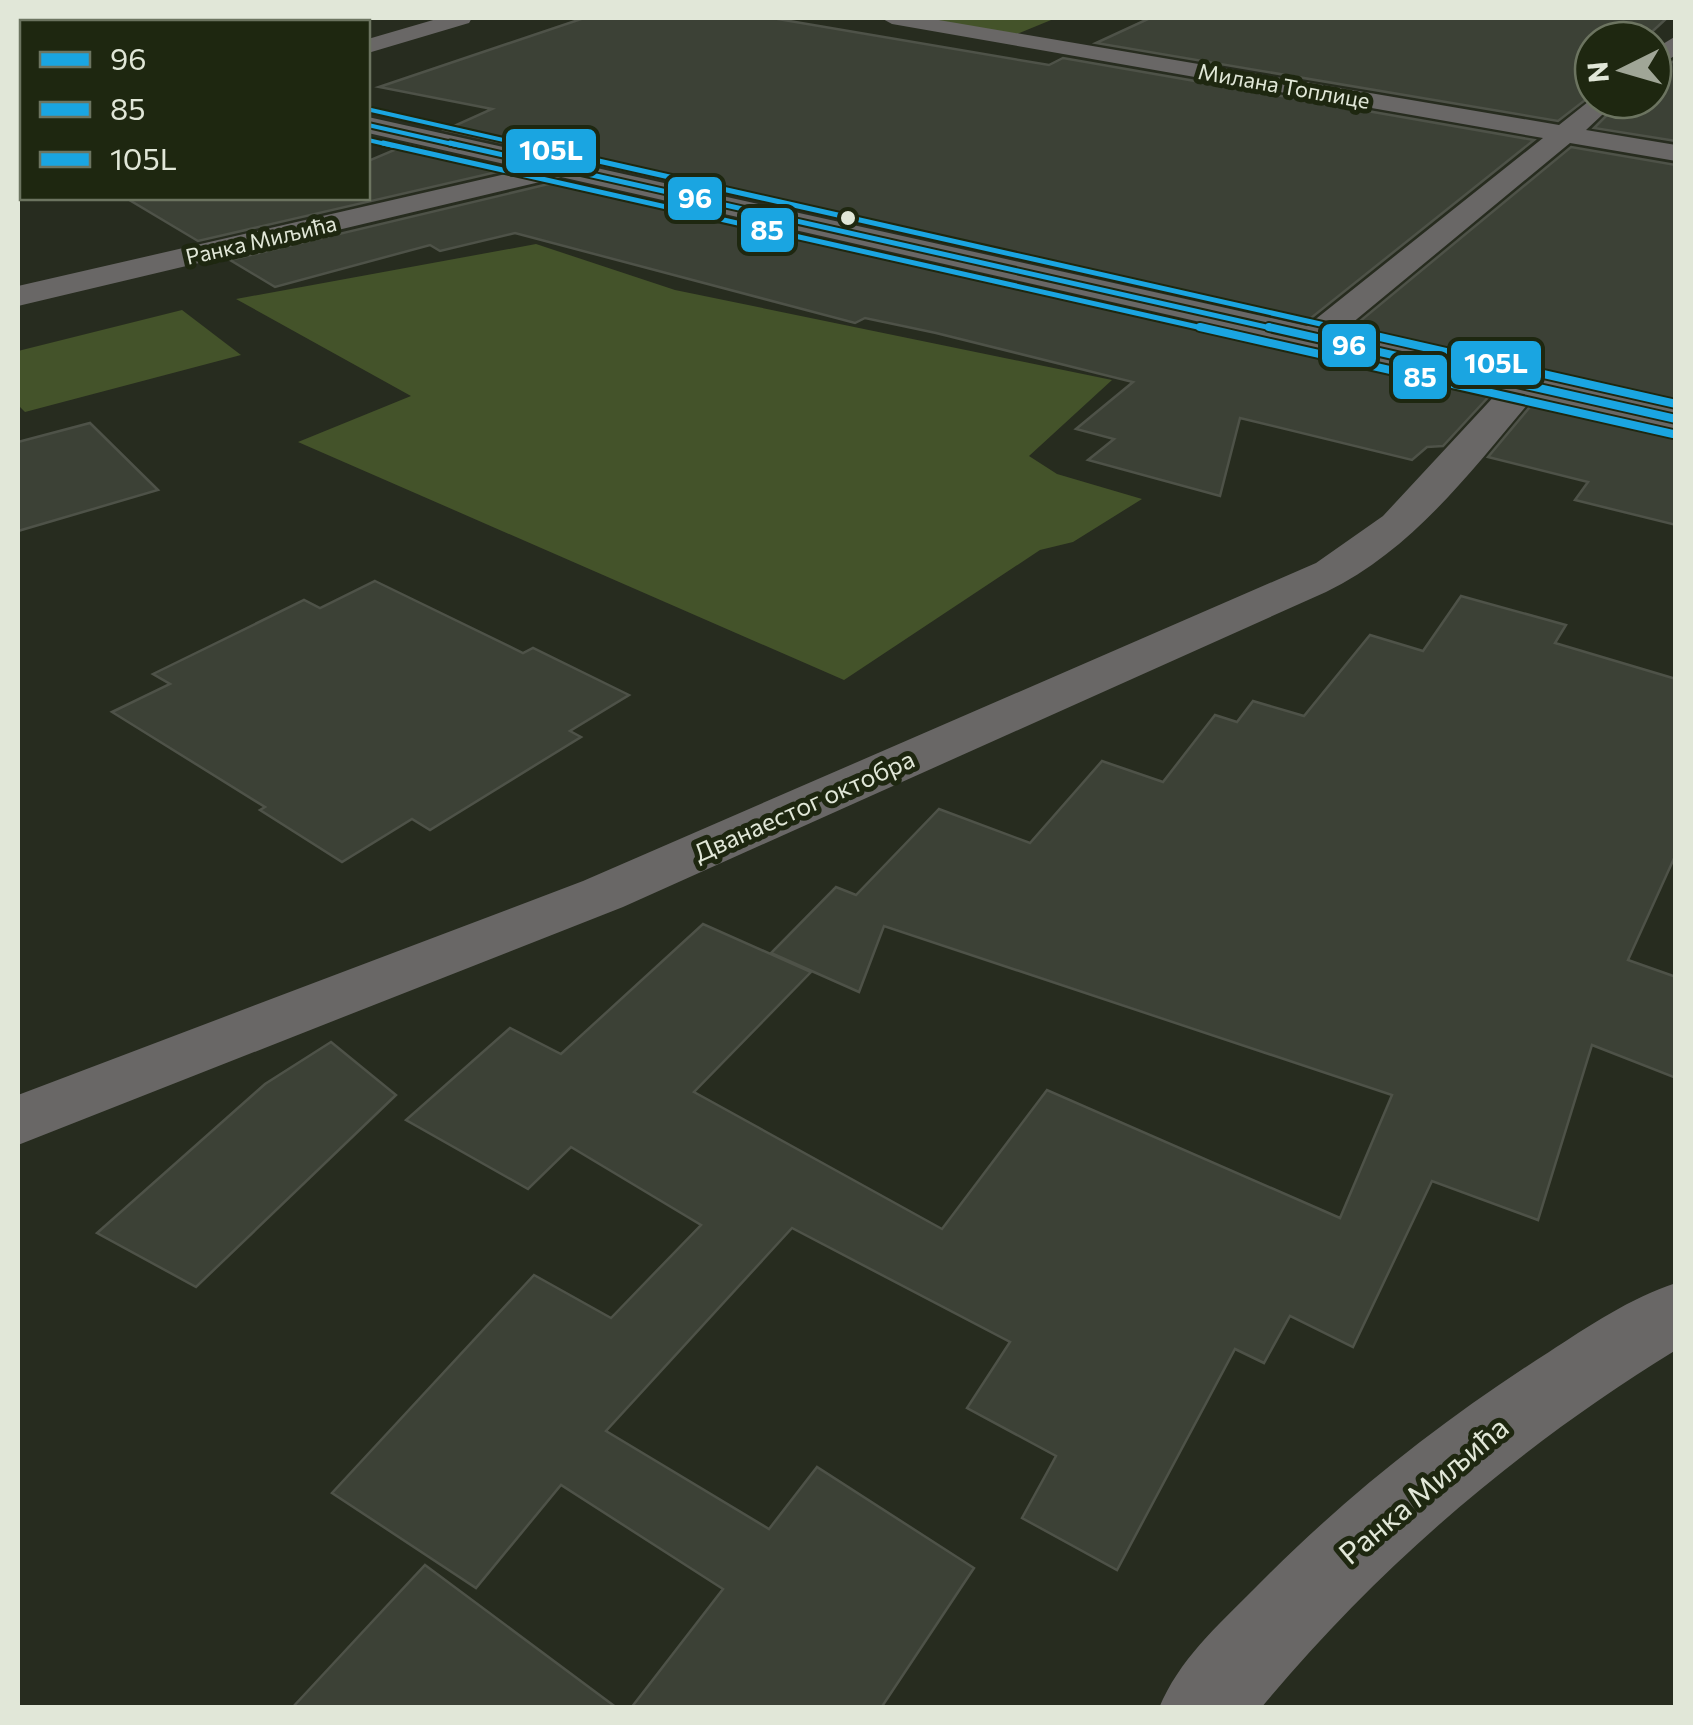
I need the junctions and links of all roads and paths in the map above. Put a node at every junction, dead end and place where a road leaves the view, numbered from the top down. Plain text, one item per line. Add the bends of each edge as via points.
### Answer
1 (461, 18) edge
2 (892, 18) edge
3 (370, 45) edge
4 (1582, 120) edge
5 (370, 125) edge
6 (1565, 134) junction
7 (1676, 152) edge
8 (563, 169) junction
9 (18, 262) edge
10 (80, 282) junction
11 (18, 296) edge
12 (1314, 337) junction
13 (1524, 385) junction
14 (1676, 418) edge
15 (18, 1121) edge
16 (1676, 1313) edge
17 (1203, 1708) edge

1 - 3 street
2 - 6 street, Милана Топлице
4 - 6 street
5 - 8 street
6 - 7 street, Милана Топлице
6 - 12 street
8 - 10 street, Ранка Миљића
8 - 12 street
9 - 10 street
10 - 11 street, Ранка Миљића
12 - 13 street
13 - 14 street
13 - 15 street, Дванаестог октобра via 1382,536 1352,561 1269,603 604,894
16 - 17 street, Ранка Миљића via 1544,1392 1408,1496 1265,1633

